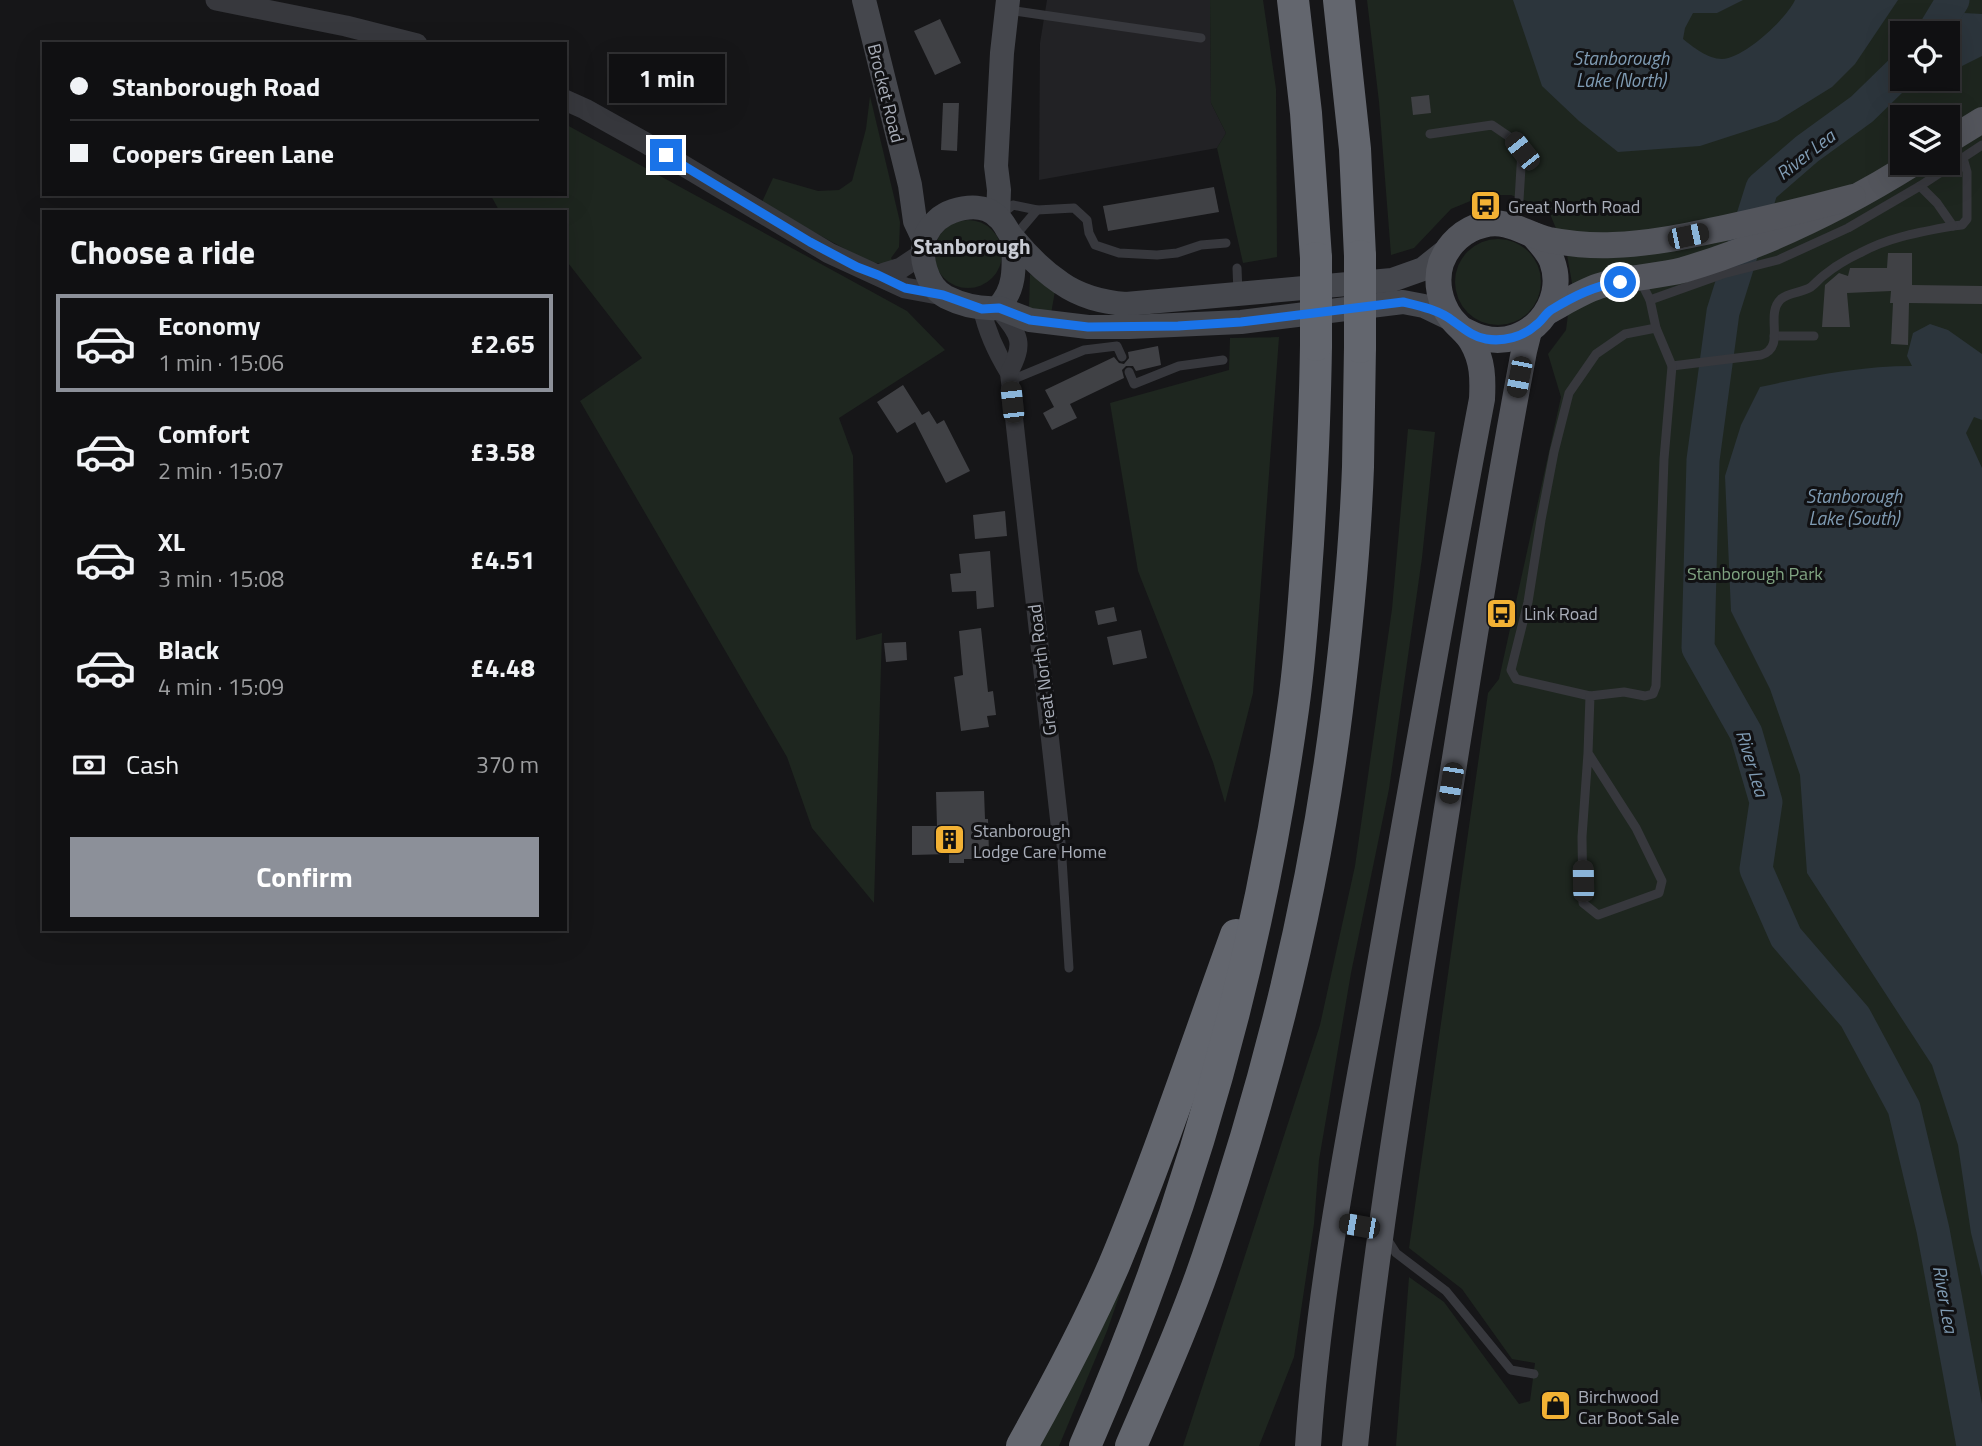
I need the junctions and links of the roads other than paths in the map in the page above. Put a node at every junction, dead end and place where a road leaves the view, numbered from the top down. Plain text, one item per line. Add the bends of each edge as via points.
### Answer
1 (216, 0) edge
2 (864, 0) edge
3 (1293, 0) edge
4 (1339, 0) edge
5 (1007, 5) edge
6 (1201, 38) dead end
7 (409, 42) edge
8 (567, 101) edge
9 (1982, 120) edge
10 (1430, 134) dead end
11 (1960, 144) edge
12 (1982, 145) edge
13 (1960, 149) edge
14 (1960, 159) edge
15 (996, 166) junction
16 (1917, 175) edge
17 (910, 185) junction
18 (958, 210) junction
19 (1037, 210) junction
20 (998, 216) junction
21 (1953, 226) junction
22 (1523, 230) junction
23 (1013, 238) junction
24 (1777, 238) junction
25 (1226, 243) dead end
26 (923, 247) junction
27 (1448, 249) junction
28 (1237, 268) dead end
29 (878, 275) junction
30 (1644, 289) junction
31 (943, 295) junction
32 (1238, 295) junction
33 (993, 308) junction
34 (1538, 322) junction
35 (1458, 325) junction
36 (1656, 328) junction
37 (1774, 336) junction
38 (1814, 336) dead end
39 (1122, 357) dead end
40 (1223, 360) dead end
41 (1672, 366) junction
42 (1129, 372) dead end
43 (1009, 377) junction
44 (1590, 696) junction
45 (1588, 753) junction
46 (1275, 824) junction
47 (1060, 828) joint
48 (1069, 968) dead end
49 (1335, 1222) junction
50 (1382, 1230) junction
51 (1176, 1342) junction
52 (1534, 1374) dead end
53 (1022, 1446) edge
54 (1085, 1446) edge
55 (1131, 1446) edge
56 (1153, 1446) edge
57 (1308, 1446) edge
58 (1355, 1446) edge

1 - 7 street
2 - 17 main road, Brocket Road
3 - 46 highway, bridge via 1316,258 1315,420 1294,707
4 - 51 highway, bridge via 1355,149 1360,347 1358,468 1337,712 1313,861 1286,986 1258,1093
5 - 6 lane
5 - 15 main road
8 - 29 street via 829,253
9 - 11 main road
10 - 22 lane via 1492,125 1511,138 1522,151 1519,200
12 - 13 lane
14 - 21 lane via 1967,172 1967,219
15 - 18 main road
15 - 20 main road
16 - 21 lane
16 - 24 main road via 1853,197
16 - 24 lane via 1848,228
17 - 18 main road via 921,198
17 - 26 main road, Brocket Road
18 - 20 main road via 978,207
18 - 26 main road via 933,223
19 - 20 lane via 1013,205
19 - 23 lane
19 - 25 lane via 1074,208 1087,219 1095,245 1119,253 1157,255
20 - 23 main road
21 - 37 lane via 1898,237 1860,252 1810,287 1787,295 1779,300 1775,312
22 - 24 main road via 1579,245 1688,236
22 - 27 main road via 1484,224
22 - 34 main road via 1547,251 1556,275 1553,301
23 - 32 main road via 1061,283 1103,302
23 - 33 main road via 1012,285
24 - 30 main road via 1681,270
24 - 30 lane via 1723,274
26 - 29 street via 901,268
26 - 31 main road via 925,270
27 - 32 main road via 1423,269 1392,280
27 - 35 main road via 1441,263 1439,293
28 - 32 lane
29 - 31 street via 905,288
30 - 34 main road via 1602,285 1580,293
30 - 36 lane
31 - 33 main road
33 - 35 main road via 1030,320 1129,327 1241,322 1403,302 1424,306
33 - 43 street, Great North Road via 986,328
33 - 43 street, Great North Road via 1016,331 1019,354
34 - 35 main road via 1508,340 1485,339
34 - 50 main road via 1524,351 1500,475
35 - 49 main road via 1480,363 1482,399
36 - 41 lane
36 - 44 lane via 1625,334 1596,354 1569,393 1511,670 1516,679
37 - 38 lane
37 - 41 lane via 1774,347 1761,355
39 - 43 lane via 1117,346 1084,349
40 - 42 lane via 1179,366 1134,384
41 - 44 lane via 1656,686 1653,694 1645,696 1624,692
43 - 47 street, Great North Road
44 - 45 lane
45 - 45 lane via 1636,828 1662,881 1659,893 1598,915 1583,903
46 - 53 highway via 1118,1254 1082,1335
46 - 54 highway via 1241,986 1176,1215
47 - 48 lane, Great North Road
49 - 50 lane
49 - 57 main road
50 - 52 lane via 1396,1253 1446,1292 1511,1370
50 - 58 main road
51 - 55 highway
51 - 56 highway

